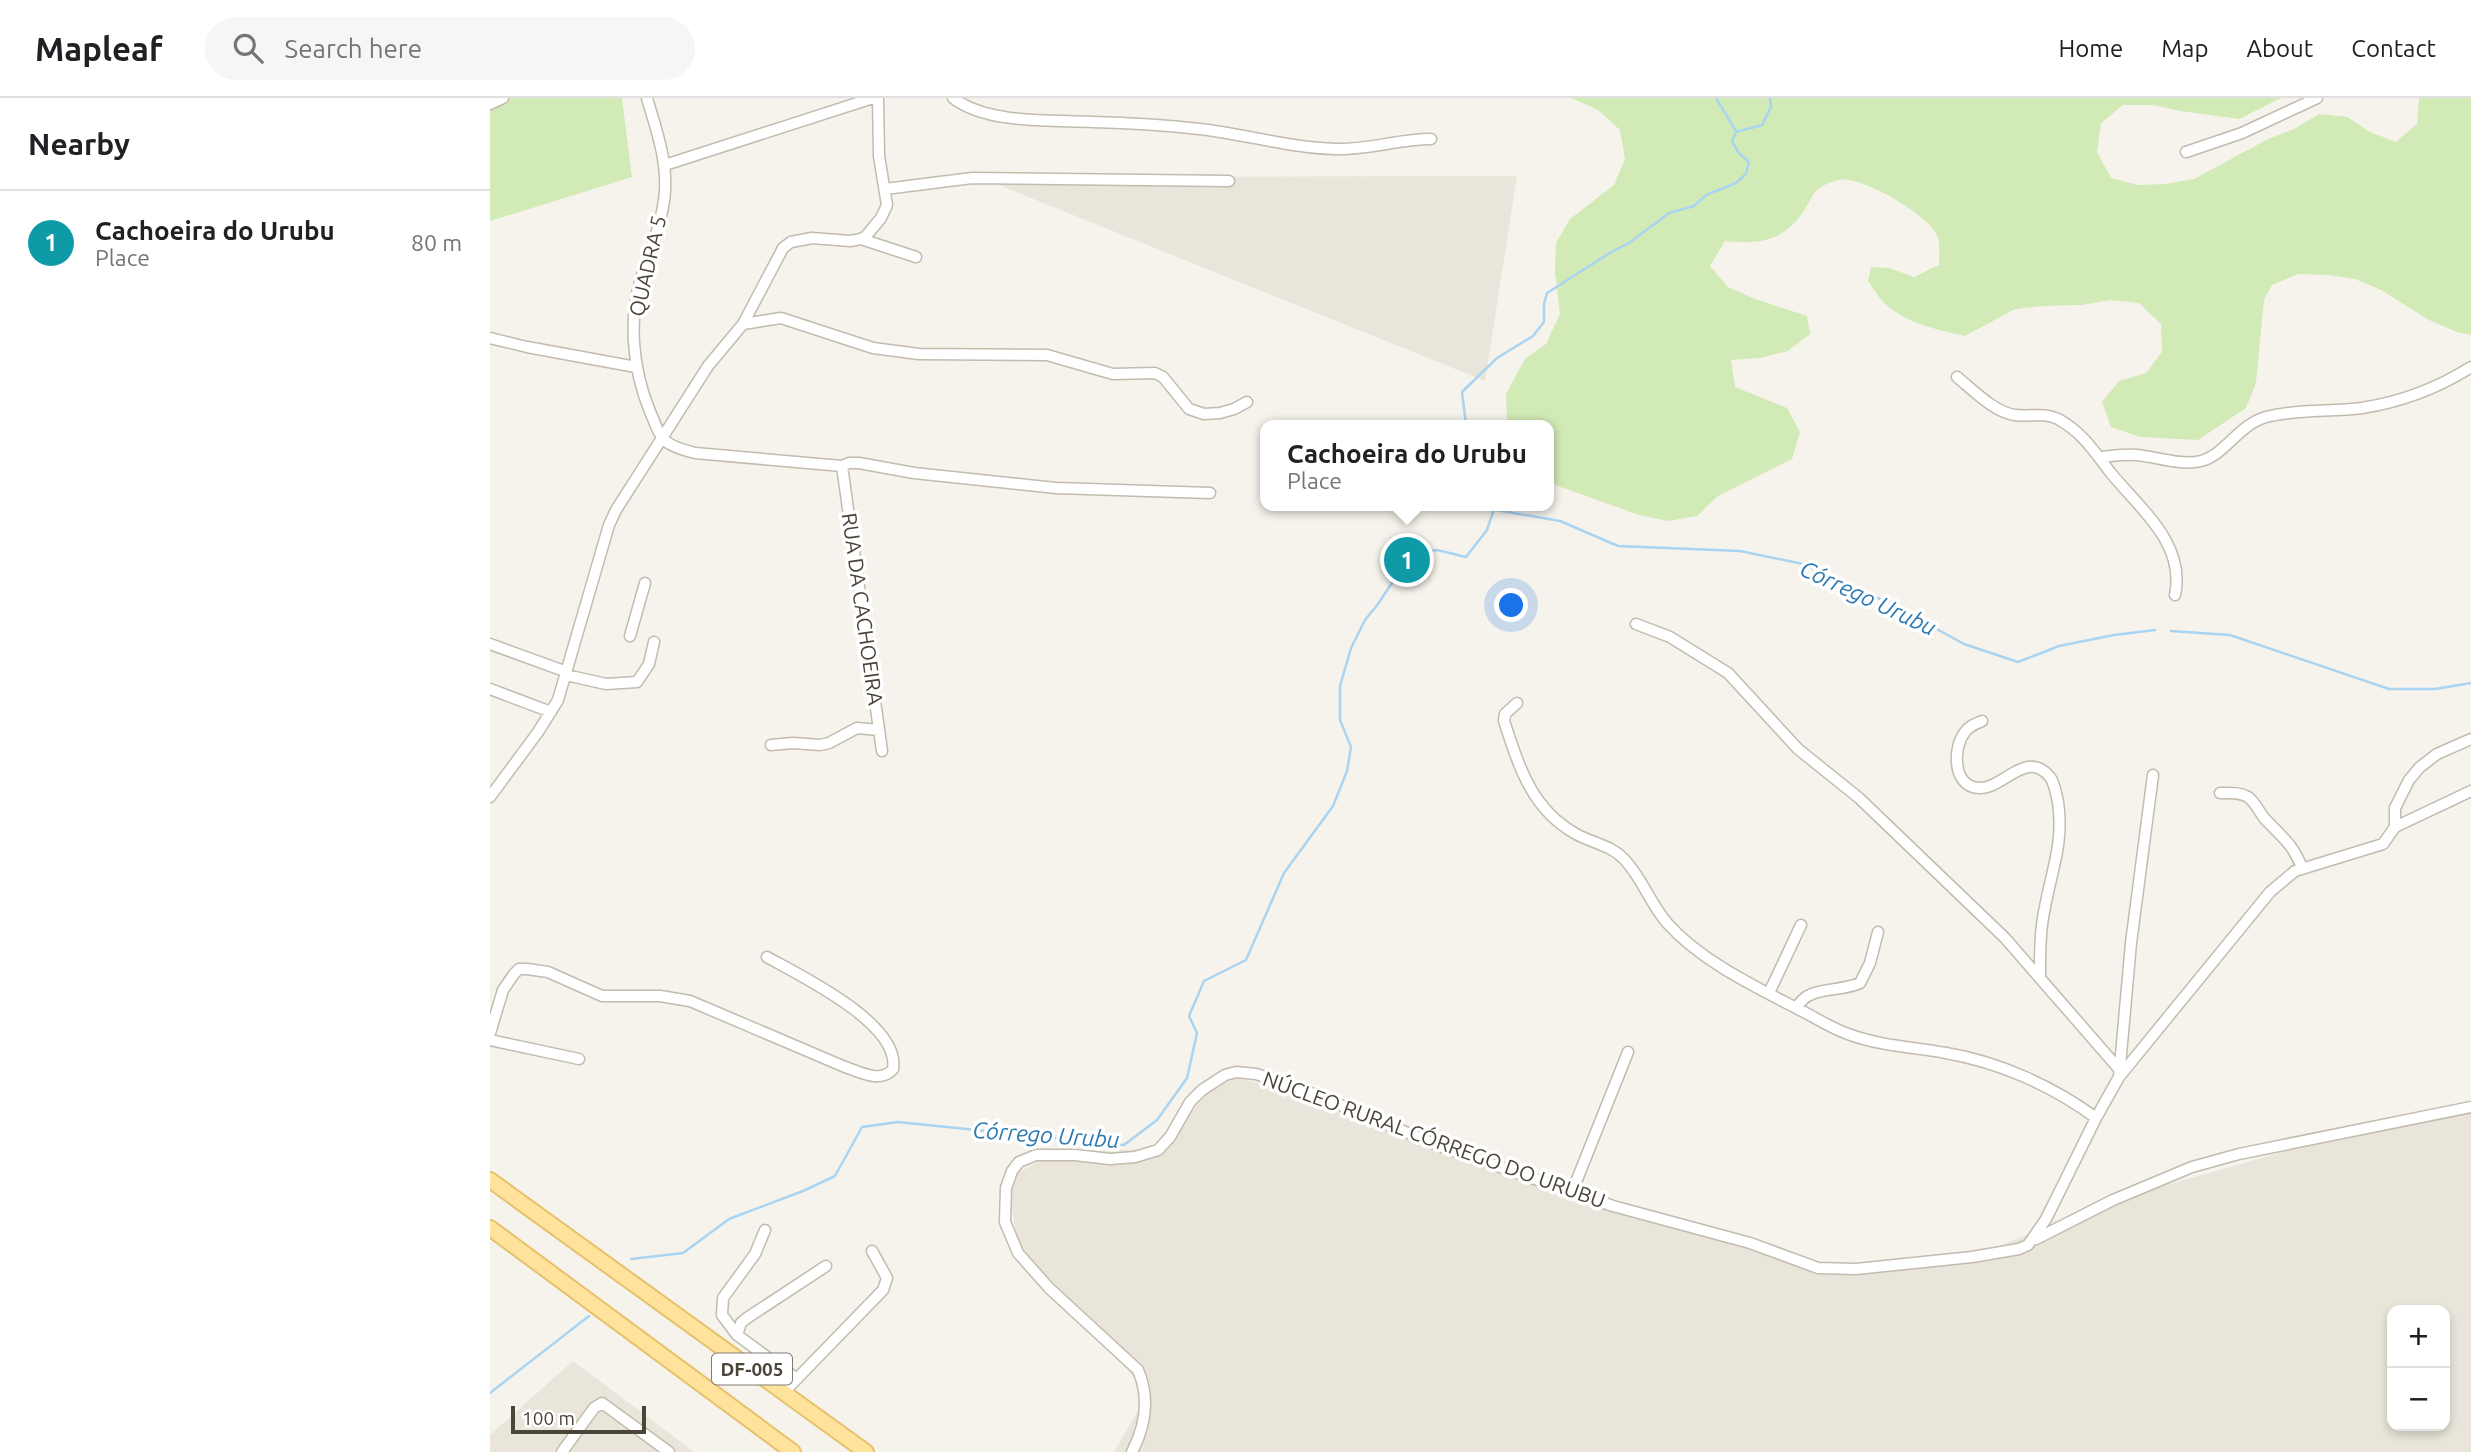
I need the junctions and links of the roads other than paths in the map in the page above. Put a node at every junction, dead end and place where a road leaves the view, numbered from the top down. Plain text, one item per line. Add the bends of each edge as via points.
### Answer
1 (503, 98) edge
2 (647, 98) edge
3 (876, 98) edge
4 (953, 98) edge
5 (2317, 98) edge
6 (490, 104) edge
7 (1431, 139) dead end
8 (2186, 152) dead end
9 (666, 165) junction
10 (1229, 181) dead end
11 (885, 189) junction
12 (861, 239) junction
13 (916, 257) dead end
14 (743, 324) junction
15 (490, 338) edge
16 (636, 368) junction
17 (2471, 368) edge
18 (1957, 377) dead end
19 (1247, 402) dead end
20 (662, 439) junction
21 (2100, 457) junction
22 (842, 466) junction
23 (1210, 493) dead end
24 (645, 583) dead end
25 (2175, 595) dead end
26 (1636, 624) dead end
27 (630, 636) dead end
28 (654, 642) dead end
29 (490, 644) edge
30 (566, 673) junction
31 (490, 689) edge
32 (1517, 703) dead end
33 (551, 712) junction
34 (1982, 721) dead end
35 (879, 730) junction
36 (2471, 739) edge
37 (771, 745) dead end
38 (882, 751) dead end
39 (2153, 775) dead end
40 (2471, 791) edge
41 (2220, 793) dead end
42 (490, 797) edge
43 (2395, 827) junction
44 (2302, 868) junction
45 (1801, 925) dead end
46 (1878, 932) dead end
47 (767, 957) dead end
48 (2039, 976) junction
49 (1769, 993) junction
50 (1797, 1009) junction
51 (490, 1033) edge
52 (490, 1040) edge
53 (1628, 1052) dead end
54 (579, 1059) dead end
55 (2119, 1073) junction
56 (2471, 1107) edge
57 (2096, 1118) junction
58 (490, 1180) edge
59 (1572, 1192) junction
60 (490, 1228) edge
61 (765, 1230) dead end
62 (2032, 1241) junction
63 (872, 1251) dead end
64 (826, 1266) dead end
65 (737, 1335) junction
66 (797, 1379) junction
67 (785, 1392) junction
68 (562, 1452) edge
69 (669, 1452) edge
70 (793, 1452) edge
71 (866, 1452) edge
72 (1132, 1452) edge

1 - 6 street
2 - 9 street, QUADRA 5
3 - 9 street
3 - 11 street
4 - 7 street via 989,114 1201,129 1319,149
5 - 8 street via 2242,133
9 - 16 street, QUADRA 5 via 665,194 636,299
10 - 11 street via 972,178
11 - 12 street via 887,205
12 - 13 street
12 - 14 street via 812,238 786,245
14 - 19 street via 781,318 884,349 919,354 1047,355 1113,374 1155,373 1189,409 1204,414
14 - 20 street via 708,366
15 - 16 street
16 - 20 street, QUADRA 5
17 - 21 street via 2401,399 2362,408 2269,416 2252,422 2202,461
18 - 21 street via 2006,412 2057,419 2083,437
20 - 22 street via 695,453
20 - 30 street via 608,525
21 - 25 street via 2159,527 2175,567
22 - 23 street via 859,463 1056,488
22 - 35 street, RUA DA CACHOEIRA
24 - 27 street
26 - 48 street via 1670,637 1728,673 1798,749 1859,798
28 - 30 street via 649,664 637,682 606,684
29 - 30 street
30 - 33 street
31 - 33 street
32 - 49 street via 1505,713 1504,721 1525,781 1546,809 1576,834 1611,849 1631,866 1665,920 1684,940
33 - 42 street
34 - 48 street via 1963,733 1958,747 1961,780 1980,788 1994,785 2014,771 2034,767 2052,779 2056,791 2061,838 2044,909
35 - 37 street via 857,729 820,745
35 - 38 street, RUA DA CACHOEIRA
36 - 43 street via 2420,767 2395,808
39 - 55 street
40 - 43 street
41 - 44 street via 2246,796 2286,838
43 - 44 street via 2383,844
44 - 55 street via 2270,892
45 - 49 street
46 - 50 street via 1860,983 1811,992
47 - 51 street via 866,1017 893,1054 888,1075 868,1075 845,1067 690,1001 602,996 548,972 527,969 519,969 503,990
48 - 55 street
49 - 50 street
50 - 57 street via 1873,1042 1982,1062 2049,1089
52 - 54 street
53 - 59 street
55 - 57 street
56 - 62 street, NÚCLEO RURAL CÓRREGO DO URUBU via 2192,1167
57 - 62 street
58 - 67 main road, DF-005
59 - 62 street, NÚCLEO RURAL CÓRREGO DO URUBU via 1650,1218 1750,1243 1818,1268 1856,1269 1972,1257 2019,1249
59 - 72 street, NÚCLEO RURAL CÓRREGO DO URUBU via 1408,1134 1292,1086 1236,1072 1202,1090 1165,1143 1151,1153 1110,1159 1049,1154 1019,1162 1006,1188 1004,1206 1005,1222 1018,1253 1049,1289 1138,1370 1145,1388 1144,1419
60 - 70 main road, DF-005
61 - 65 street via 755,1254 723,1298 722,1315
63 - 66 street via 887,1278 883,1290
64 - 65 street via 747,1318
65 - 66 street
66 - 67 street
67 - 71 main road, DF-005
68 - 69 street via 602,1403

